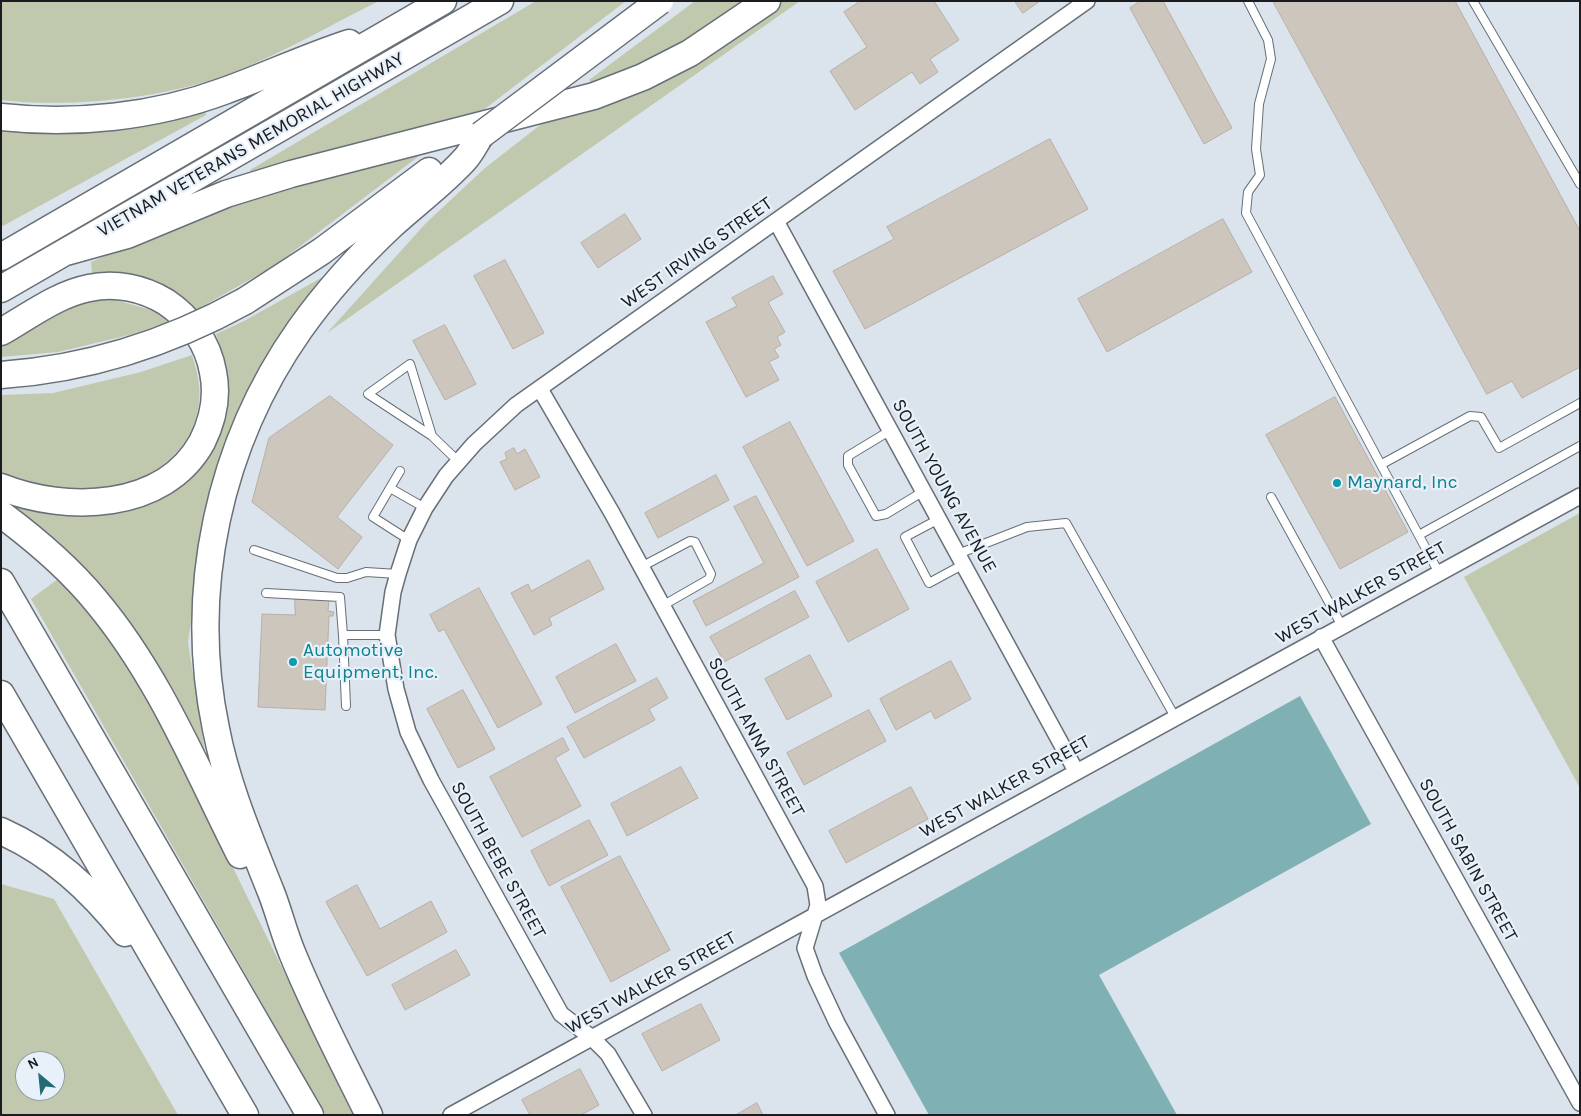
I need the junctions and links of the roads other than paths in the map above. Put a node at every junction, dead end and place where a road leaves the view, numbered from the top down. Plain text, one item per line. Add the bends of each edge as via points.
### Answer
1 (443, 1) edge
2 (500, 1) edge
3 (660, 1) edge
4 (767, 1) edge
5 (1087, 1) edge
6 (1248, 1) edge
7 (1473, 1) edge
8 (399, 26) junction
9 (1, 117) edge
10 (481, 135) junction
11 (1580, 184) edge
12 (776, 221) junction
13 (66, 252) junction
14 (1, 257) edge
15 (1, 289) edge
16 (1, 332) edge
17 (1, 375) edge
18 (540, 389) junction
19 (1580, 403) edge
20 (891, 430) junction
21 (432, 436) junction
22 (1580, 446) edge
23 (459, 462) junction
24 (1382, 464) junction
25 (400, 471) dead end
26 (1, 486) edge
27 (390, 488) junction
28 (924, 491) junction
29 (1580, 496) edge
30 (1272, 497) dead end
31 (426, 508) junction
32 (1, 514) edge
33 (939, 518) junction
34 (1419, 535) junction
35 (409, 540) junction
36 (254, 550) dead end
37 (961, 559) junction
38 (642, 567) junction
39 (1438, 573) junction
40 (398, 574) junction
41 (1, 582) edge
42 (393, 592) joint
43 (266, 593) dead end
44 (662, 606) junction
45 (1342, 626) junction
46 (343, 635) junction
47 (387, 635) junction
48 (1321, 637) junction
49 (1, 694) edge
50 (346, 706) dead end
51 (1174, 717) junction
52 (1076, 771) junction
53 (1, 831) edge
54 (814, 915) junction
55 (292, 953) junction
56 (163, 974) junction
57 (592, 1038) junction
58 (1580, 1103) edge
59 (245, 1115) edge
60 (310, 1115) edge
61 (369, 1115) edge
62 (451, 1115) edge
63 (644, 1115) edge
64 (887, 1115) edge

1 - 8 highway, VIETNAM VETERANS MEMORIAL HIGHWAY
2 - 13 highway, VIETNAM VETERANS MEMORIAL HIGHWAY
3 - 10 highway, bridge
4 - 13 highway via 690,53 643,77 594,96 291,174 226,194 127,235
5 - 12 street, WEST IRVING STREET
6 - 24 lane via 1268,40 1271,59 1259,104 1256,149 1260,175 1248,192 1246,213
7 - 11 lane
8 - 9 highway via 306,57 222,92 167,108 80,119
8 - 14 highway, VIETNAM VETERANS MEMORIAL HIGHWAY
10 - 17 highway, bridge via 283,278 215,317 171,337 105,358 48,370
10 - 55 highway via 466,158 388,228 337,282 299,331 252,412 218,510 206,601 211,707 235,799
12 - 18 street, WEST IRVING STREET
12 - 20 street, SOUTH YOUNG AVENUE
13 - 15 highway, VIETNAM VETERANS MEMORIAL HIGHWAY
16 - 26 highway via 76,291 102,286 138,289 174,308 198,334 212,366 215,390 212,417 199,447 178,471 150,489 114,500 90,502 49,500
18 - 23 street, WEST IRVING STREET via 502,418
18 - 38 street, SOUTH ANNA STREET
19 - 24 lane via 1499,448 1481,417 1470,416
20 - 28 street, SOUTH YOUNG AVENUE
20 - 28 lane via 848,456 848,465 876,516 886,514
21 - 21 lane via 400,415 368,394 410,364
21 - 23 lane
22 - 34 lane
23 - 31 street, WEST IRVING STREET
24 - 34 lane
25 - 27 lane
27 - 31 lane
27 - 35 lane via 373,517
28 - 33 street, SOUTH YOUNG AVENUE
29 - 39 street, WEST WALKER STREET
30 - 45 lane
31 - 35 street, WEST IRVING STREET
32 - 55 highway via 52,555 78,581 137,656
33 - 37 street, SOUTH YOUNG AVENUE
33 - 37 lane via 904,537 929,583
34 - 39 lane
35 - 40 street, WEST IRVING STREET
36 - 40 lane via 337,578 366,572
37 - 51 lane via 1028,527 1066,524
37 - 52 street, SOUTH YOUNG AVENUE
38 - 44 street, SOUTH ANNA STREET
38 - 44 lane via 690,541 695,542 712,574 709,579
39 - 45 street, WEST WALKER STREET
40 - 42 street, WEST IRVING STREET
41 - 60 highway
42 - 47 street, SOUTH BEBE STREET
43 - 46 lane via 340,597
44 - 54 street, SOUTH ANNA STREET via 815,886 818,905
45 - 48 street, WEST WALKER STREET
46 - 47 lane
46 - 50 lane
47 - 57 street, SOUTH BEBE STREET via 396,689 408,732 431,780 561,1014
48 - 51 street, WEST WALKER STREET
48 - 58 street, SOUTH SABIN STREET
49 - 56 highway
51 - 52 street, WEST WALKER STREET
52 - 54 street, WEST WALKER STREET
53 - 56 highway via 65,869 103,907 140,954
54 - 57 street, WEST WALKER STREET
54 - 64 street, SOUTH ANNA STREET via 806,948 815,976
55 - 61 highway
56 - 59 highway
57 - 62 street, WEST WALKER STREET
57 - 63 street, SOUTH BEBE STREET via 608,1054

